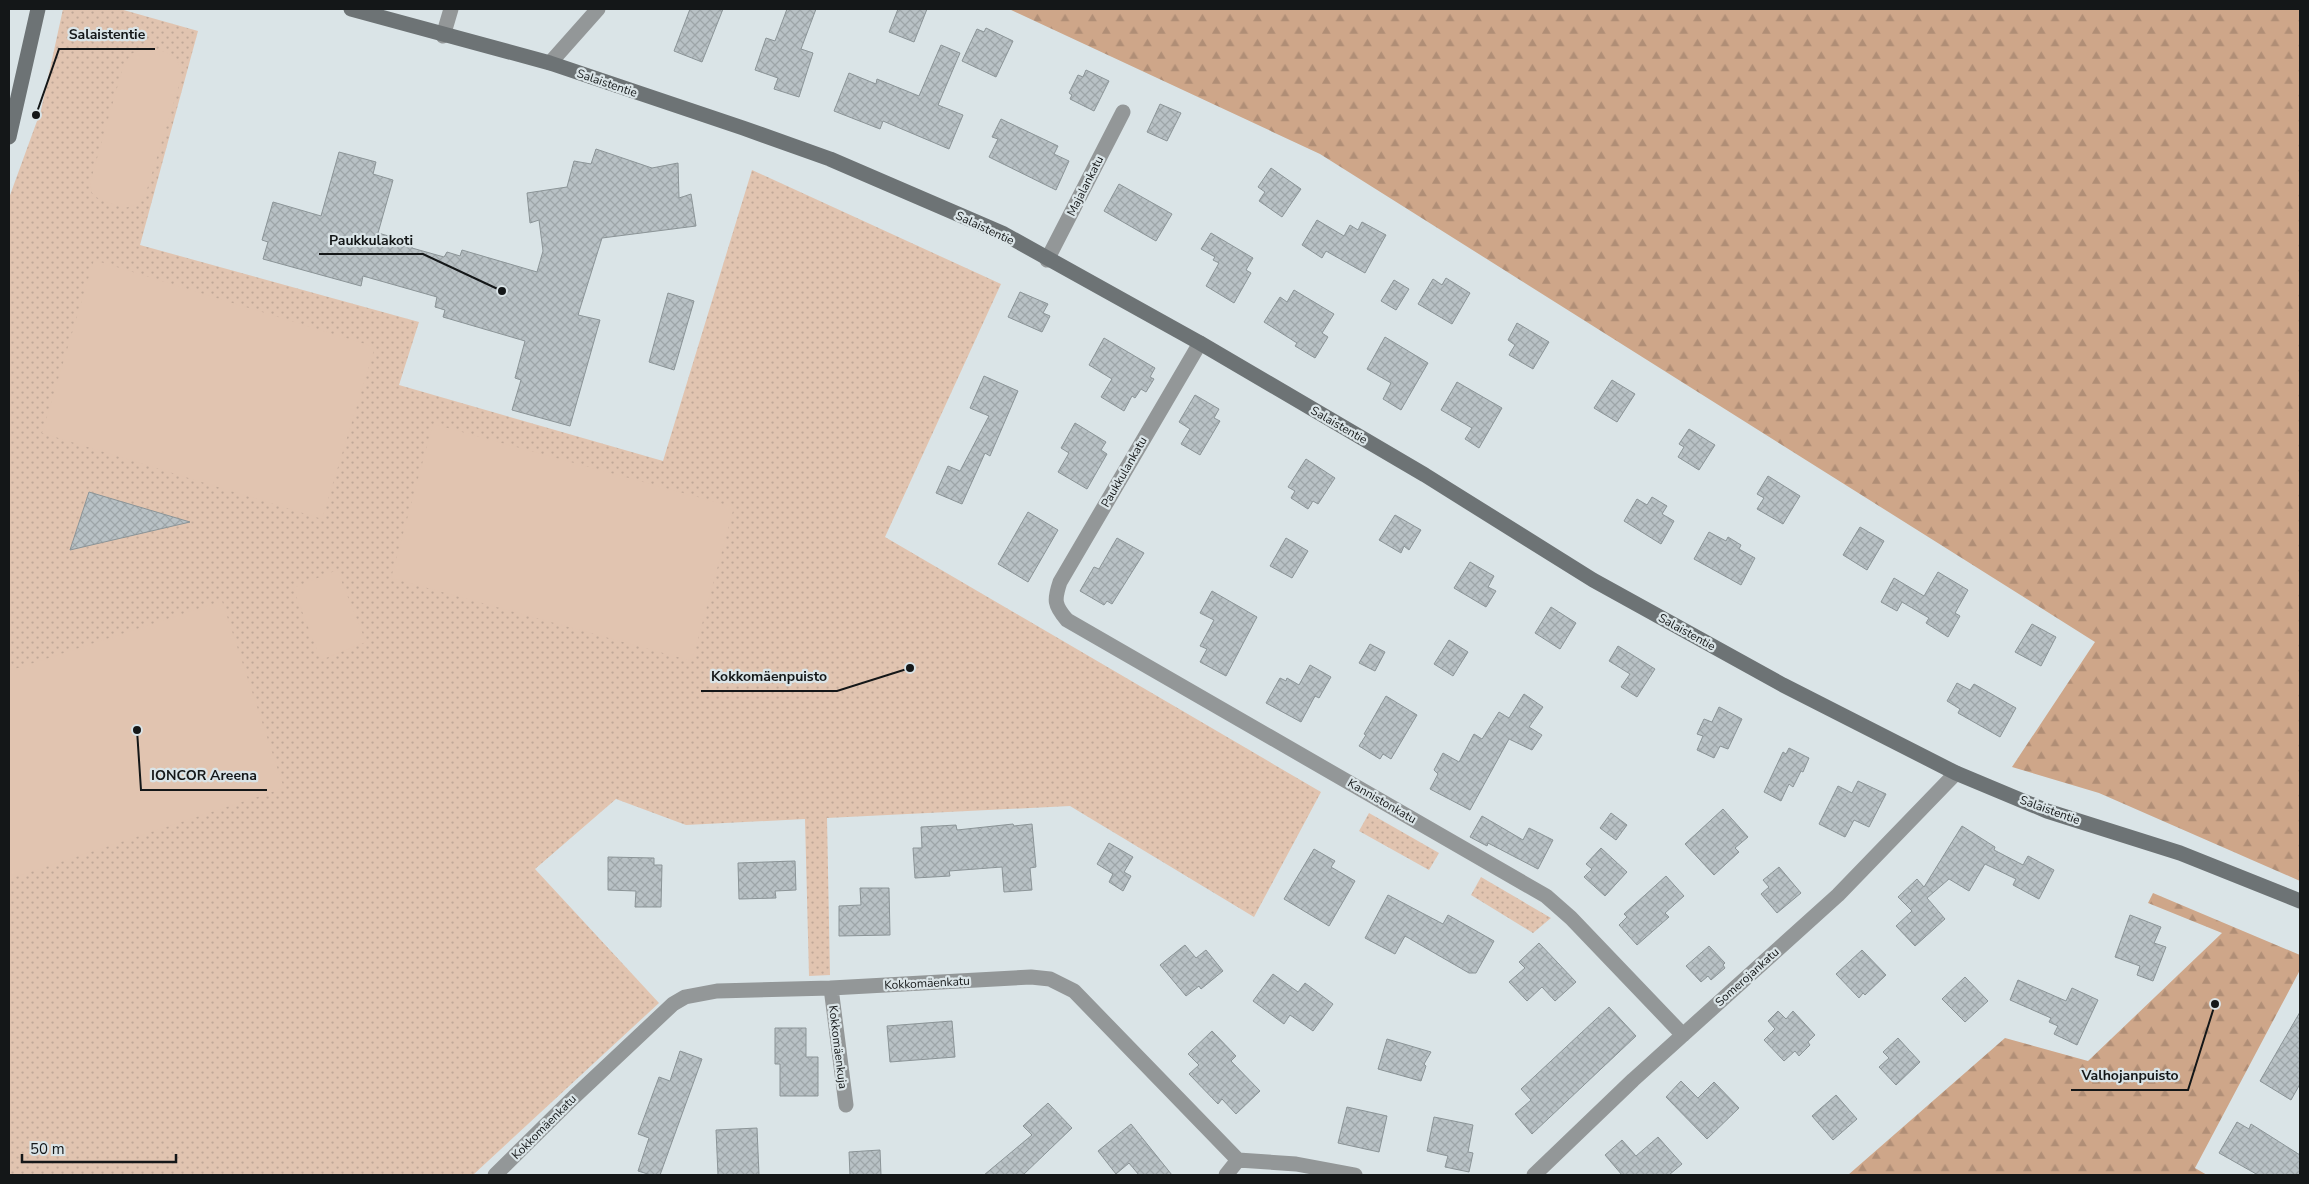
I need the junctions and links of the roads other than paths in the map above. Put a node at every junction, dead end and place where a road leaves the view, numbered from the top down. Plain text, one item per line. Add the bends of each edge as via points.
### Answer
1 (38, 9) edge
2 (351, 9) edge
3 (451, 9) edge
4 (598, 9) edge
5 (443, 36) junction
6 (550, 64) junction
7 (1123, 112) dead end
8 (9, 137) edge
9 (1047, 260) junction
10 (1200, 343) junction
11 (1055, 602) joint
12 (1956, 773) junction
13 (2300, 901) edge
14 (831, 988) junction
15 (1682, 1035) junction
16 (846, 1105) dead end
17 (1238, 1160) junction
18 (494, 1175) edge
19 (1226, 1175) edge
20 (1355, 1175) edge
21 (1534, 1175) edge

1 - 8 street
2 - 5 street, Salaistentie
3 - 5 street
4 - 6 street
5 - 6 street, Salaistentie
6 - 9 street, Salaistentie via 830,159 1004,234
7 - 9 street, Majalankatu
9 - 10 street, Salaistentie
10 - 11 street, Paukkulankatu via 1060,582
10 - 12 street, Salaistentie via 1425,475 1593,580 1783,686
11 - 15 street, Kannistonkatu via 1067,620 1546,896 1572,918
12 - 13 street, Salaistentie via 2046,811 2180,853
12 - 15 street, Somerojankatu via 1838,895
14 - 16 street, Kokkomäenkuja
14 - 17 street, Kokkomäenkatu via 1031,977 1050,979 1070,987
14 - 18 street, Kokkomäenkatu via 717,990 685,996 581,1090
15 - 21 street, Somerojankatu
17 - 19 street
17 - 20 street via 1296,1164

